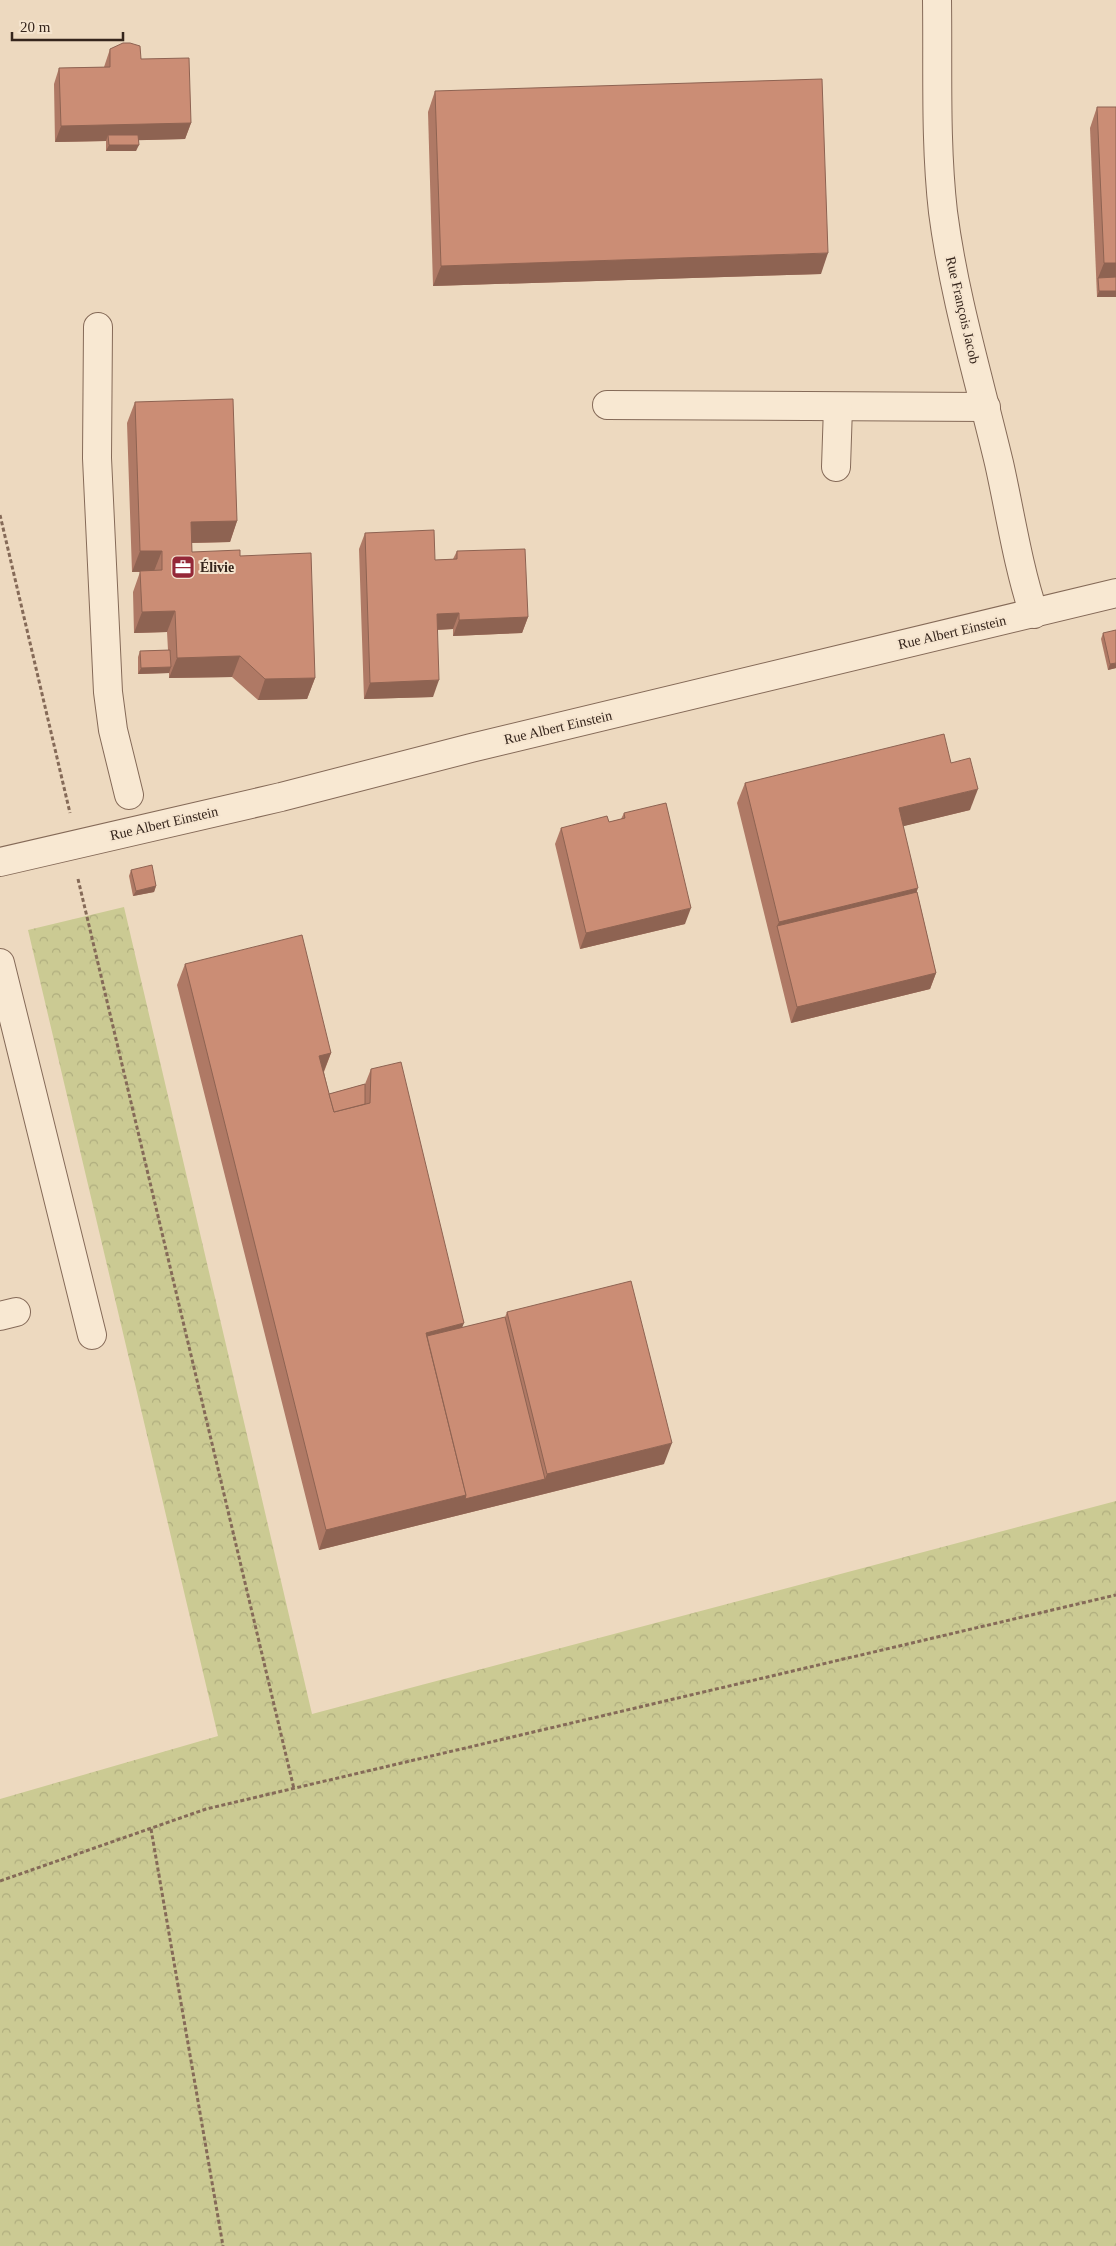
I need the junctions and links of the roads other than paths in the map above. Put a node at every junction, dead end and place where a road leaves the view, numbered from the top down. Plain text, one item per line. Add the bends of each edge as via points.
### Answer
1 (937, 0) edge
2 (98, 327) dead end
3 (607, 405) dead end
4 (838, 406) junction
5 (986, 407) junction
6 (836, 467) dead end
7 (1116, 593) edge
8 (1034, 614) junction
9 (129, 796) dead end
10 (0, 862) edge
11 (0, 963) edge
12 (92, 1334) dead end

1 - 5 street, Rue François Jacob via 943,210 953,275
2 - 9 street via 96,458 108,692 113,730
3 - 4 street
4 - 5 street
4 - 6 street
5 - 8 street, Rue François Jacob
7 - 8 street, Rue Albert Einstein
8 - 10 street, Rue Albert Einstein
11 - 12 street

